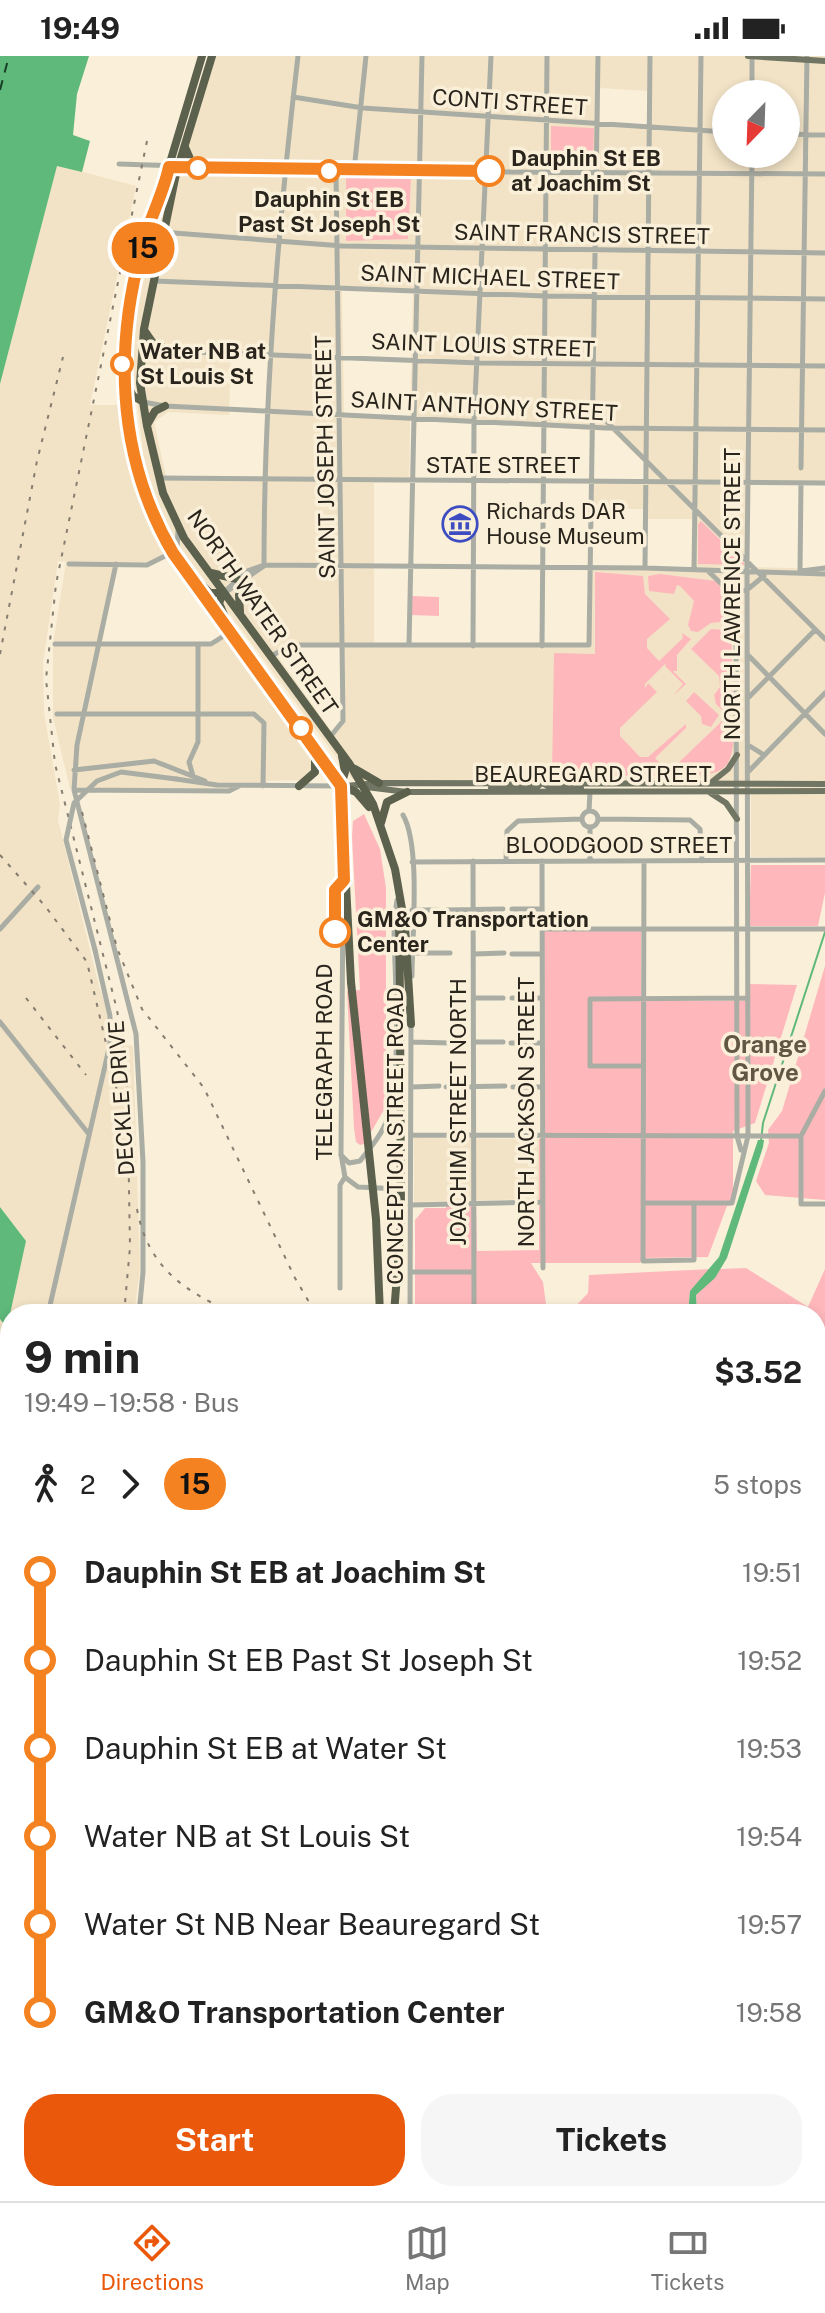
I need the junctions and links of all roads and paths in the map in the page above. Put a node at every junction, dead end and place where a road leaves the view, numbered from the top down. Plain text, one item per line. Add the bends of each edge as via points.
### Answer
1 (202, 56) edge
2 (212, 56) edge
3 (298, 56) edge
4 (366, 56) edge
5 (422, 56) edge
6 (491, 56) edge
7 (547, 56) edge
8 (598, 56) edge
9 (650, 56) edge
10 (701, 56) edge
11 (751, 56) edge
12 (807, 58) edge
13 (825, 61) edge
14 (752, 80) edge
15 (293, 97) junction
16 (360, 108) junction
17 (421, 112) junction
18 (488, 116) junction
19 (545, 120) junction
20 (598, 124) junction
21 (649, 128) junction
22 (700, 131) junction
23 (712, 131) edge
24 (800, 134) edge
25 (806, 134) junction
26 (825, 135) edge
27 (185, 145) junction
28 (119, 164) dead end
29 (173, 168) junction
30 (201, 168) junction
31 (751, 168) edge
32 (285, 170) junction
33 (336, 171) junction
34 (354, 171) junction
35 (418, 171) junction
36 (486, 171) junction
37 (545, 172) junction
38 (597, 173) junction
39 (648, 173) junction
40 (699, 173) junction
41 (751, 173) junction
42 (806, 174) junction
43 (825, 174) edge
44 (147, 231) junction
45 (163, 233) junction
46 (277, 241) junction
47 (337, 245) junction
48 (416, 247) junction
49 (482, 248) junction
50 (544, 250) junction
51 (596, 250) junction
52 (647, 251) junction
53 (698, 252) junction
54 (750, 252) junction
55 (804, 253) junction
56 (825, 253) edge
57 (154, 281) junction
58 (275, 285) junction
59 (339, 288) junction
60 (415, 291) junction
61 (479, 293) junction
62 (544, 296) junction
63 (595, 297) junction
64 (647, 297) junction
65 (697, 297) junction
66 (749, 298) junction
67 (804, 299) junction
68 (825, 299) edge
69 (126, 328) junction
70 (144, 329) junction
71 (167, 349) junction
72 (141, 350) junction
73 (272, 354) junction
74 (340, 357) junction
75 (413, 360) junction
76 (476, 363) junction
77 (543, 364) junction
78 (594, 364) junction
79 (647, 365) junction
80 (697, 365) junction
81 (749, 365) junction
82 (803, 366) junction
83 (825, 366) edge
84 (122, 367) junction
85 (142, 401) junction
86 (165, 406) junction
87 (593, 409) junction
88 (268, 411) junction
89 (340, 415) junction
90 (412, 418) junction
91 (474, 421) junction
92 (543, 425) junction
93 (147, 426) junction
94 (593, 428) junction
95 (613, 428) junction
96 (646, 429) junction
97 (696, 430) junction
98 (748, 430) junction
99 (802, 430) junction
100 (825, 430) edge
101 (135, 455) junction
102 (646, 461) junction
103 (801, 468) dead end
104 (159, 478) junction
105 (181, 479) junction
106 (265, 480) junction
107 (341, 480) junction
108 (411, 480) junction
109 (473, 481) junction
110 (542, 481) junction
111 (592, 482) junction
112 (646, 482) junction
113 (667, 482) junction
114 (696, 482) junction
115 (748, 483) junction
116 (801, 483) junction
117 (825, 483) edge
118 (163, 493) junction
119 (149, 506) junction
120 (695, 510) junction
121 (177, 525) junction
122 (175, 557) junction
123 (747, 561) junction
124 (69, 564) dead end
125 (116, 564) junction
126 (264, 565) junction
127 (342, 565) junction
128 (410, 566) junction
129 (473, 566) junction
130 (542, 567) junction
131 (591, 567) junction
132 (645, 568) junction
133 (825, 568) edge
134 (694, 570) junction
135 (707, 570) junction
136 (734, 571) junction
137 (748, 571) junction
138 (756, 571) junction
139 (770, 571) junction
140 (800, 571) junction
141 (208, 572) junction
142 (825, 574) edge
143 (763, 577) junction
144 (241, 579) junction
145 (748, 589) junction
146 (223, 593) junction
147 (731, 593) junction
148 (241, 617) junction
149 (815, 630) junction
150 (230, 632) junction
151 (825, 639) edge
152 (55, 644) dead end
153 (99, 644) junction
154 (198, 645) junction
155 (343, 645) junction
156 (409, 645) junction
157 (473, 646) junction
158 (542, 646) junction
159 (748, 656) junction
160 (270, 657) junction
161 (252, 662) junction
162 (770, 678) junction
163 (825, 693) edge
164 (748, 698) junction
165 (197, 713) junction
166 (57, 714) dead end
167 (85, 714) junction
168 (805, 714) junction
169 (825, 734) edge
170 (329, 737) junction
171 (748, 745) junction
172 (314, 747) junction
173 (342, 754) junction
174 (737, 755) junction
175 (764, 755) junction
176 (349, 763) junction
177 (74, 770) junction
178 (749, 772) junction
179 (193, 776) junction
180 (379, 783) junction
181 (542, 783) junction
182 (710, 783) junction
183 (825, 784) edge
184 (217, 785) junction
185 (239, 786) junction
186 (263, 786) junction
187 (299, 786) junction
188 (341, 786) junction
189 (362, 786) junction
190 (737, 787) junction
191 (749, 787) junction
192 (74, 790) junction
193 (825, 791) edge
194 (407, 792) junction
195 (476, 792) junction
196 (590, 792) junction
197 (616, 792) junction
198 (709, 792) junction
199 (589, 811) junction
200 (403, 815) dead end
201 (582, 819) junction
202 (598, 819) junction
203 (737, 819) junction
204 (381, 824) junction
205 (590, 827) junction
206 (825, 860) edge
207 (473, 861) junction
208 (506, 861) junction
209 (542, 861) junction
210 (590, 861) junction
211 (644, 861) junction
212 (702, 861) junction
213 (738, 861) junction
214 (748, 861) junction
215 (412, 862) junction
216 (344, 880) junction
217 (38, 887) dead end
218 (399, 894) junction
219 (473, 909) junction
220 (503, 909) dead end
221 (512, 909) dead end
222 (542, 909) junction
223 (412, 910) junction
224 (438, 910) dead end
225 (446, 910) dead end
226 (0, 929) edge
227 (542, 929) junction
228 (643, 929) junction
229 (737, 929) junction
230 (747, 929) junction
231 (823, 929) edge
232 (412, 953) junction
233 (450, 953) dead end
234 (504, 953) dead end
235 (474, 954) junction
236 (512, 954) dead end
237 (542, 954) junction
238 (474, 998) junction
239 (503, 998) dead end
240 (512, 998) dead end
241 (542, 998) junction
242 (643, 998) junction
243 (737, 998) junction
244 (747, 998) junction
245 (0, 1022) edge
246 (411, 1024) junction
247 (411, 1042) junction
248 (474, 1042) junction
249 (450, 1043) dead end
250 (542, 1043) junction
251 (643, 1066) junction
252 (505, 1086) dead end
253 (411, 1087) junction
254 (474, 1087) junction
255 (513, 1087) dead end
256 (542, 1087) junction
257 (825, 1091) edge
258 (88, 1133) junction
259 (411, 1135) junction
260 (473, 1135) junction
261 (542, 1135) junction
262 (643, 1135) junction
263 (737, 1136) junction
264 (748, 1136) junction
265 (801, 1136) junction
266 (741, 1151) junction
267 (341, 1154) junction
268 (411, 1166) junction
269 (345, 1177) junction
270 (394, 1187) junction
271 (410, 1197) junction
272 (542, 1202) junction
273 (474, 1203) junction
274 (643, 1203) junction
275 (694, 1204) junction
276 (825, 1204) edge
277 (410, 1205) junction
278 (543, 1268) dead end
279 (411, 1272) junction
280 (474, 1272) junction
281 (340, 1288) dead end
282 (50, 1304) edge
283 (140, 1304) edge
284 (380, 1304) edge
285 (395, 1304) edge
286 (410, 1304) edge
287 (474, 1304) edge

1 - 29 highway
2 - 27 highway
3 - 15 street
4 - 16 street
5 - 17 street
6 - 18 street
7 - 19 street
8 - 20 street
9 - 21 street
10 - 22 street
11 - 12 main road
11 - 14 street
12 - 13 main road
12 - 25 street
15 - 16 street, CONTI STREET
15 - 32 street
16 - 17 street, CONTI STREET
16 - 34 street
17 - 18 street, CONTI STREET
17 - 35 street
18 - 19 street, CONTI STREET
18 - 36 street
19 - 20 street, CONTI STREET
19 - 37 street
20 - 21 street, CONTI STREET
20 - 38 street
21 - 22 street, CONTI STREET
21 - 39 street
22 - 23 street, CONTI STREET
22 - 40 street
24 - 25 street
25 - 26 street
25 - 42 street
27 - 29 highway
27 - 30 highway via 191,161
28 - 29 street
29 - 30 street
29 - 44 highway, NORTH WATER STREET
29 - 45 highway, NORTH WATER STREET
30 - 32 street
31 - 41 street, NORTH LAWRENCE STREET
32 - 33 street
32 - 46 street
33 - 34 street
33 - 47 street, SAINT JOSEPH STREET
34 - 35 street
35 - 36 street
35 - 48 street
36 - 37 street
36 - 49 street
37 - 38 street
37 - 50 street
38 - 39 street
38 - 51 street
39 - 40 street
39 - 52 street
40 - 41 street
40 - 53 street
41 - 42 street
41 - 54 street, NORTH LAWRENCE STREET
42 - 43 street
42 - 55 street
44 - 45 street, SAINT FRANCIS STREET
44 - 69 highway, NORTH WATER STREET
45 - 46 street, SAINT FRANCIS STREET
45 - 57 highway, NORTH WATER STREET
46 - 47 street, SAINT FRANCIS STREET
46 - 58 street
47 - 48 street, SAINT FRANCIS STREET
47 - 59 street, SAINT JOSEPH STREET
48 - 49 street, SAINT FRANCIS STREET
48 - 60 street
49 - 50 street, SAINT FRANCIS STREET
49 - 61 street
50 - 51 street, SAINT FRANCIS STREET
50 - 62 street
51 - 52 street, SAINT FRANCIS STREET
51 - 63 street
52 - 53 street, SAINT FRANCIS STREET
52 - 64 street
53 - 54 street, SAINT FRANCIS STREET
53 - 65 street
54 - 55 street, SAINT FRANCIS STREET
54 - 66 street, NORTH LAWRENCE STREET
55 - 56 street, SAINT FRANCIS STREET
55 - 67 street
57 - 58 street, SAINT MICHAEL STREET
57 - 70 highway, NORTH WATER STREET
58 - 59 street, SAINT MICHAEL STREET
58 - 73 street
59 - 60 street, SAINT MICHAEL STREET
59 - 74 street, SAINT JOSEPH STREET
60 - 61 street, SAINT MICHAEL STREET
60 - 75 street
61 - 62 street, SAINT MICHAEL STREET
61 - 76 street
62 - 63 street, SAINT MICHAEL STREET
62 - 77 street
63 - 64 street, SAINT MICHAEL STREET
63 - 78 street
64 - 65 street, SAINT MICHAEL STREET
64 - 79 street
65 - 66 street, SAINT MICHAEL STREET
65 - 80 street
66 - 67 street, SAINT MICHAEL STREET
66 - 81 street, NORTH LAWRENCE STREET
67 - 68 street, SAINT MICHAEL STREET
67 - 82 street
69 - 72 highway via 129,342
69 - 84 highway, NORTH WATER STREET
70 - 71 highway via 153,343
70 - 72 highway, NORTH WATER STREET
71 - 72 street, SAINT LOUIS STREET
71 - 73 street, SAINT LOUIS STREET
72 - 84 highway via 128,352
72 - 85 highway, NORTH WATER STREET
73 - 74 street, SAINT LOUIS STREET
73 - 88 street
74 - 75 street, SAINT LOUIS STREET
74 - 89 street, SAINT JOSEPH STREET
75 - 76 street, SAINT LOUIS STREET
75 - 90 street
76 - 77 street, SAINT LOUIS STREET
76 - 91 street
77 - 78 street, SAINT LOUIS STREET
77 - 92 street
78 - 79 street, SAINT LOUIS STREET
78 - 87 street
79 - 80 street, SAINT LOUIS STREET
79 - 96 street
80 - 81 street, SAINT LOUIS STREET
80 - 97 street
81 - 82 street, SAINT LOUIS STREET
81 - 98 street, NORTH LAWRENCE STREET
82 - 83 street, SAINT LOUIS STREET
82 - 99 street
84 - 85 highway via 131,394
84 - 101 highway, NORTH WATER STREET
85 - 86 street, SAINT ANTHONY STREET
85 - 93 highway, NORTH WATER STREET
86 - 88 street, SAINT ANTHONY STREET
86 - 93 highway via 155,411
87 - 94 street
87 - 95 street
88 - 89 street, SAINT ANTHONY STREET
88 - 106 street
89 - 90 street, SAINT ANTHONY STREET
89 - 107 street, SAINT JOSEPH STREET
90 - 91 street, SAINT ANTHONY STREET
90 - 108 street
91 - 92 street, SAINT ANTHONY STREET
91 - 109 street
92 - 94 street, SAINT ANTHONY STREET
92 - 110 street
93 - 104 highway, NORTH WATER STREET
94 - 95 street, SAINT ANTHONY STREET
94 - 111 street
95 - 96 street, SAINT ANTHONY STREET
95 - 102 street
96 - 97 street, SAINT ANTHONY STREET
96 - 102 street
97 - 98 street, SAINT ANTHONY STREET
97 - 114 street
98 - 99 street, SAINT ANTHONY STREET
98 - 115 street, NORTH LAWRENCE STREET
99 - 100 street, SAINT ANTHONY STREET
99 - 103 street
101 - 104 highway via 149,455
101 - 119 highway, NORTH WATER STREET
102 - 112 street
102 - 113 street
104 - 105 street, STATE STREET
104 - 118 highway, NORTH WATER STREET
105 - 106 street, STATE STREET
105 - 118 street
106 - 107 street, STATE STREET
106 - 126 street
107 - 108 street, STATE STREET
107 - 127 street, SAINT JOSEPH STREET
108 - 109 street, STATE STREET
108 - 128 street
109 - 110 street, STATE STREET
109 - 129 street
110 - 111 street, STATE STREET
110 - 130 street
111 - 112 street, STATE STREET
111 - 131 street
112 - 113 street, STATE STREET
112 - 132 street
113 - 114 street, STATE STREET
113 - 120 street
114 - 115 street, STATE STREET
114 - 120 street
115 - 116 street, STATE STREET
115 - 123 street, NORTH LAWRENCE STREET
116 - 117 street, STATE STREET
116 - 140 street
118 - 119 highway
118 - 121 highway, NORTH WATER STREET
119 - 122 highway, NORTH WATER STREET
120 - 123 street
120 - 134 street
121 - 122 street
121 - 141 highway, NORTH WATER STREET
122 - 125 street via 153,564
122 - 146 highway via 207,591
122 - 150 highway, NORTH WATER STREET
123 - 137 street, NORTH LAWRENCE STREET
123 - 138 street
124 - 125 street
125 - 153 street, DECKLE DRIVE
126 - 127 street
126 - 144 street
127 - 128 street
127 - 155 street, SAINT JOSEPH STREET
128 - 129 street
128 - 156 street
129 - 130 street
129 - 157 street
130 - 131 street
130 - 158 street
131 - 132 street
131 - 158 street via 589,645
132 - 134 street
133 - 140 street
134 - 135 street
135 - 136 street
135 - 147 street
136 - 137 street
136 - 147 street, NORTH LAWRENCE STREET
137 - 138 street
137 - 145 street, NORTH LAWRENCE STREET
138 - 139 street
138 - 143 street
139 - 140 street
139 - 143 street
140 - 142 street
141 - 144 highway
141 - 146 highway, NORTH WATER STREET
143 - 145 street
143 - 149 street
144 - 146 street
144 - 148 highway
145 - 147 street
145 - 159 street, NORTH LAWRENCE STREET
146 - 148 highway, NORTH WATER STREET
146 - 161 highway via 219,608
147 - 174 street, NORTH LAWRENCE STREET
148 - 160 highway, NORTH WATER STREET
149 - 151 street
149 - 162 street
150 - 154 street
150 - 161 highway, NORTH WATER STREET
152 - 153 street
153 - 154 street
153 - 167 street, DECKLE DRIVE
154 - 165 street
155 - 156 street
155 - 160 street via 292,645
155 - 170 street, SAINT JOSEPH STREET via 343,724
156 - 157 street
157 - 158 street
159 - 162 street
159 - 164 street, NORTH LAWRENCE STREET
160 - 170 highway, NORTH WATER STREET
161 - 172 highway, NORTH WATER STREET
162 - 164 street
162 - 168 street
163 - 168 street
164 - 171 street, NORTH LAWRENCE STREET
165 - 167 street
165 - 179 street via 198,744 189,762
165 - 186 street via 261,717
166 - 167 street
167 - 177 street, DECKLE DRIVE
168 - 169 street
168 - 175 street
170 - 173 highway, NORTH WATER STREET
171 - 175 street
171 - 178 street, NORTH LAWRENCE STREET
172 - 187 highway via 316,768
172 - 188 highway, NORTH WATER STREET
173 - 176 highway, NORTH WATER STREET
173 - 188 highway, TELEGRAPH ROAD
174 - 182 main road
174 - 190 street, NORTH LAWRENCE STREET
175 - 178 street
176 - 180 highway
176 - 189 highway, NORTH WATER STREET
177 - 179 street via 148,761
177 - 192 street, DECKLE DRIVE
178 - 191 street, NORTH LAWRENCE STREET
179 - 184 street
180 - 181 main road, BEAUREGARD STREET
180 - 189 main road, BEAUREGARD STREET
181 - 182 main road, BEAUREGARD STREET
181 - 195 main road
181 - 197 main road
182 - 190 main road, BEAUREGARD STREET
183 - 191 main road, BEAUREGARD STREET
184 - 185 street, BEAUREGARD STREET
184 - 258 street, BEAUREGARD STREET, bridge via 121,772 97,781 74,803 66,840 110,1016 110,1044
185 - 186 street, BEAUREGARD STREET
185 - 192 street via 229,791
186 - 187 street, BEAUREGARD STREET
187 - 188 street, BEAUREGARD STREET
188 - 189 main road, BEAUREGARD STREET
188 - 204 highway, NORTH WATER STREET via 356,792
188 - 216 highway, TELEGRAPH ROAD
189 - 194 main road, BEAUREGARD STREET
189 - 204 highway, NORTH WATER STREET
190 - 191 main road, BEAUREGARD STREET
190 - 198 main road, BEAUREGARD STREET
190 - 203 street, NORTH LAWRENCE STREET
191 - 193 main road, BEAUREGARD STREET
191 - 214 street, NORTH LAWRENCE STREET
192 - 283 street, DECKLE DRIVE via 136,1034 143,1162
194 - 195 main road, BEAUREGARD STREET
194 - 204 highway via 387,802
195 - 196 main road, BEAUREGARD STREET
196 - 197 main road, BEAUREGARD STREET
196 - 199 street
197 - 198 main road, BEAUREGARD STREET
198 - 203 main road
199 - 201 street
199 - 202 street
200 - 215 street, CONCEPTION STREET ROAD via 410,828
201 - 205 street
201 - 208 street via 518,821 507,831
202 - 205 street
202 - 212 street via 690,820 700,829
203 - 213 street, NORTH LAWRENCE STREET
204 - 218 highway
205 - 210 street
206 - 214 street, BLOODGOOD STREET
207 - 208 street, BLOODGOOD STREET
207 - 215 street, BLOODGOOD STREET
207 - 219 street, JOACHIM STREET NORTH
208 - 209 street, BLOODGOOD STREET
209 - 210 street, BLOODGOOD STREET
209 - 222 street, NORTH JACKSON STREET
210 - 211 street, BLOODGOOD STREET
211 - 212 street, BLOODGOOD STREET
211 - 228 street
212 - 213 street, BLOODGOOD STREET
213 - 214 street, BLOODGOOD STREET
213 - 229 street, NORTH LAWRENCE STREET
214 - 230 street, NORTH LAWRENCE STREET
215 - 223 street, CONCEPTION STREET ROAD
216 - 267 street, TELEGRAPH ROAD
216 - 284 highway, bridge
217 - 226 street
218 - 246 highway
218 - 267 street via 390,1107 383,1130 360,1161 349,1163
218 - 285 highway, bridge via 401,1222
219 - 220 street
219 - 225 street
219 - 235 street, JOACHIM STREET NORTH
221 - 222 street
222 - 227 street, NORTH JACKSON STREET
223 - 224 street
223 - 232 street, CONCEPTION STREET ROAD
227 - 228 street
227 - 237 street, NORTH JACKSON STREET
228 - 229 street
228 - 242 street
229 - 230 street
229 - 243 street, NORTH LAWRENCE STREET
230 - 231 street
230 - 244 street, NORTH LAWRENCE STREET
232 - 233 street
232 - 246 street, CONCEPTION STREET ROAD
234 - 235 street
235 - 238 street, JOACHIM STREET NORTH
236 - 237 street
237 - 241 street, NORTH JACKSON STREET
238 - 239 street
238 - 248 street, JOACHIM STREET NORTH
240 - 241 street
241 - 250 street, NORTH JACKSON STREET
242 - 243 street
242 - 251 street
242 - 251 street via 590,999 590,1066
243 - 244 street
243 - 263 street, NORTH LAWRENCE STREET
244 - 264 street, NORTH LAWRENCE STREET
245 - 258 street
246 - 247 street, CONCEPTION STREET ROAD
247 - 249 street
247 - 253 street, CONCEPTION STREET ROAD
248 - 250 street
248 - 254 street, JOACHIM STREET NORTH
250 - 256 street, NORTH JACKSON STREET
251 - 262 street
252 - 254 street
253 - 254 street
253 - 259 street, CONCEPTION STREET ROAD
254 - 260 street, JOACHIM STREET NORTH
255 - 256 street
256 - 261 street, NORTH JACKSON STREET
257 - 265 street
258 - 282 street, BEAUREGARD STREET
259 - 260 street
259 - 268 street, CONCEPTION STREET ROAD
260 - 261 street
260 - 273 street, JOACHIM STREET NORTH
261 - 262 street
261 - 272 street, NORTH JACKSON STREET
262 - 263 street
262 - 274 street
263 - 264 street
263 - 266 street, NORTH LAWRENCE STREET
264 - 265 street
264 - 266 street, NORTH LAWRENCE STREET
265 - 276 street via 801,1204
266 - 275 street via 732,1203
267 - 269 street, TELEGRAPH ROAD
268 - 270 street
268 - 271 street, CONCEPTION STREET ROAD
269 - 270 street via 358,1187
269 - 281 street, TELEGRAPH ROAD via 340,1185
270 - 271 street
271 - 277 street, CONCEPTION STREET ROAD
272 - 273 street
272 - 278 street, NORTH JACKSON STREET
273 - 277 street
273 - 280 street, JOACHIM STREET NORTH
274 - 275 street
274 - 275 street via 643,1261 694,1260
277 - 279 street, CONCEPTION STREET ROAD
279 - 280 street
279 - 286 street, CONCEPTION STREET ROAD
280 - 287 street, JOACHIM STREET NORTH

